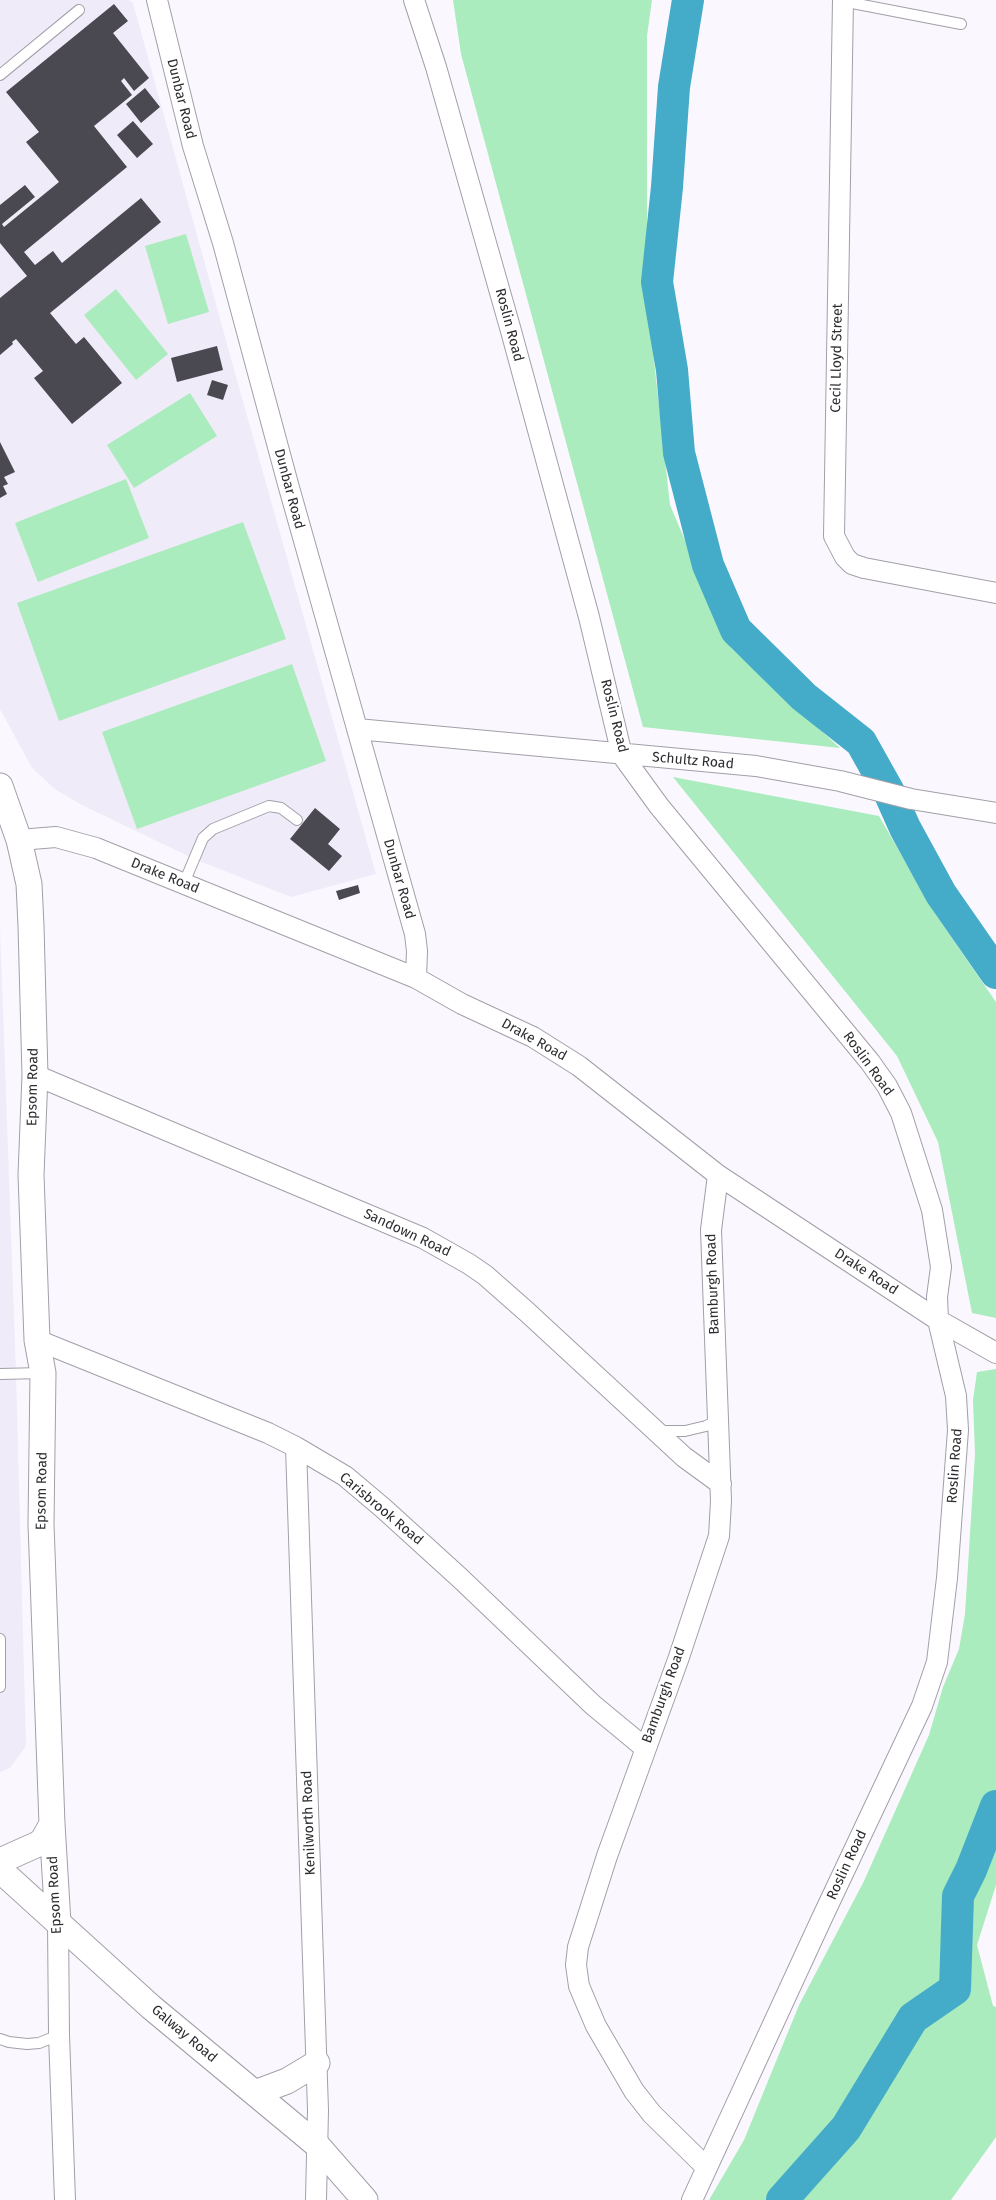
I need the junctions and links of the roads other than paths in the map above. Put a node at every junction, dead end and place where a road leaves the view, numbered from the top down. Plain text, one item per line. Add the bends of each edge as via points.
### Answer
1 (157, 0) edge
2 (414, 0) edge
3 (842, 1) edge
4 (79, 10) dead end
5 (961, 24) dead end
6 (0, 75) edge
7 (996, 593) edge
8 (357, 729) junction
9 (622, 755) junction
10 (0, 786) edge
11 (995, 810) edge
12 (297, 820) dead end
13 (19, 840) junction
14 (184, 883) junction
15 (416, 978) junction
16 (35, 1075) junction
17 (718, 1175) junction
18 (938, 1320) junction
19 (37, 1340) junction
20 (996, 1353) edge
21 (43, 1373) junction
22 (0, 1374) edge
23 (718, 1420) junction
24 (655, 1431) junction
25 (296, 1447) junction
26 (721, 1484) junction
27 (0, 1639) edge
28 (0, 1668) edge
29 (0, 1687) edge
30 (645, 1748) junction
31 (52, 1824) junction
32 (0, 1861) edge
33 (0, 1870) edge
34 (58, 1923) junction
35 (59, 2035) junction
36 (0, 2039) edge
37 (316, 2063) junction
38 (255, 2093) junction
39 (316, 2144) junction
40 (706, 2167) junction
41 (65, 2200) edge
42 (316, 2200) edge
43 (365, 2200) edge
44 (692, 2200) edge

1 - 8 street, Dunbar Road via 193,146
2 - 9 street, Roslin Road via 511,331 589,617
3 - 5 lane
3 - 7 street, Cecil Lloyd Street via 834,536 852,564
4 - 6 lane
8 - 9 street, Schultz Road
8 - 15 street, Dunbar Road via 415,934
9 - 11 street, Schultz Road via 756,766 840,781 910,799
9 - 18 street, Roslin Road via 659,806 887,1086 901,1113 932,1210 941,1267
10 - 13 street, Epsom Road
12 - 14 lane via 281,808 269,806 213,829 203,838
13 - 14 street, Drake Road via 56,837 71,840
13 - 16 street, Epsom Road via 28,884
14 - 15 street, Drake Road
15 - 17 street, Drake Road via 554,1049
16 - 19 street, Epsom Road via 31,1175
16 - 24 street, Sandown Road via 424,1238 450,1252 502,1290
17 - 18 street, Drake Road
17 - 23 street, Bamburgh Road via 711,1230
18 - 20 street, Drake Road
18 - 40 street, Roslin Road via 956,1396 958,1430 937,1662 922,1706
19 - 21 street, Epsom Road
19 - 25 street, Carisbrook Road
21 - 22 lane
21 - 31 street, Epsom Road via 41,1524
23 - 24 lane via 685,1431
23 - 26 street, Bamburgh Road
24 - 26 street, Sandown Road
25 - 30 street, Carisbrook Road via 345,1476 384,1508 593,1705
25 - 37 street, Kenilworth Road
26 - 30 street, Bamburgh Road via 719,1536
27 - 28 lane
28 - 29 lane
30 - 40 street, Bamburgh Road via 578,1947 579,1986 596,2026 634,2091 652,2114
31 - 32 street via 38,1844
31 - 34 street, Epsom Road
33 - 34 street, Galway Road
34 - 35 street, Epsom Road
34 - 38 street, Galway Road via 151,2007
35 - 36 lane via 27,2044
35 - 41 street, Epsom Road
37 - 38 street via 287,2081
37 - 39 street, Kenilworth Road
38 - 39 street, Galway Road
39 - 42 street, Kenilworth Road
39 - 43 street, Galway Road
40 - 44 street, Roslin Road

